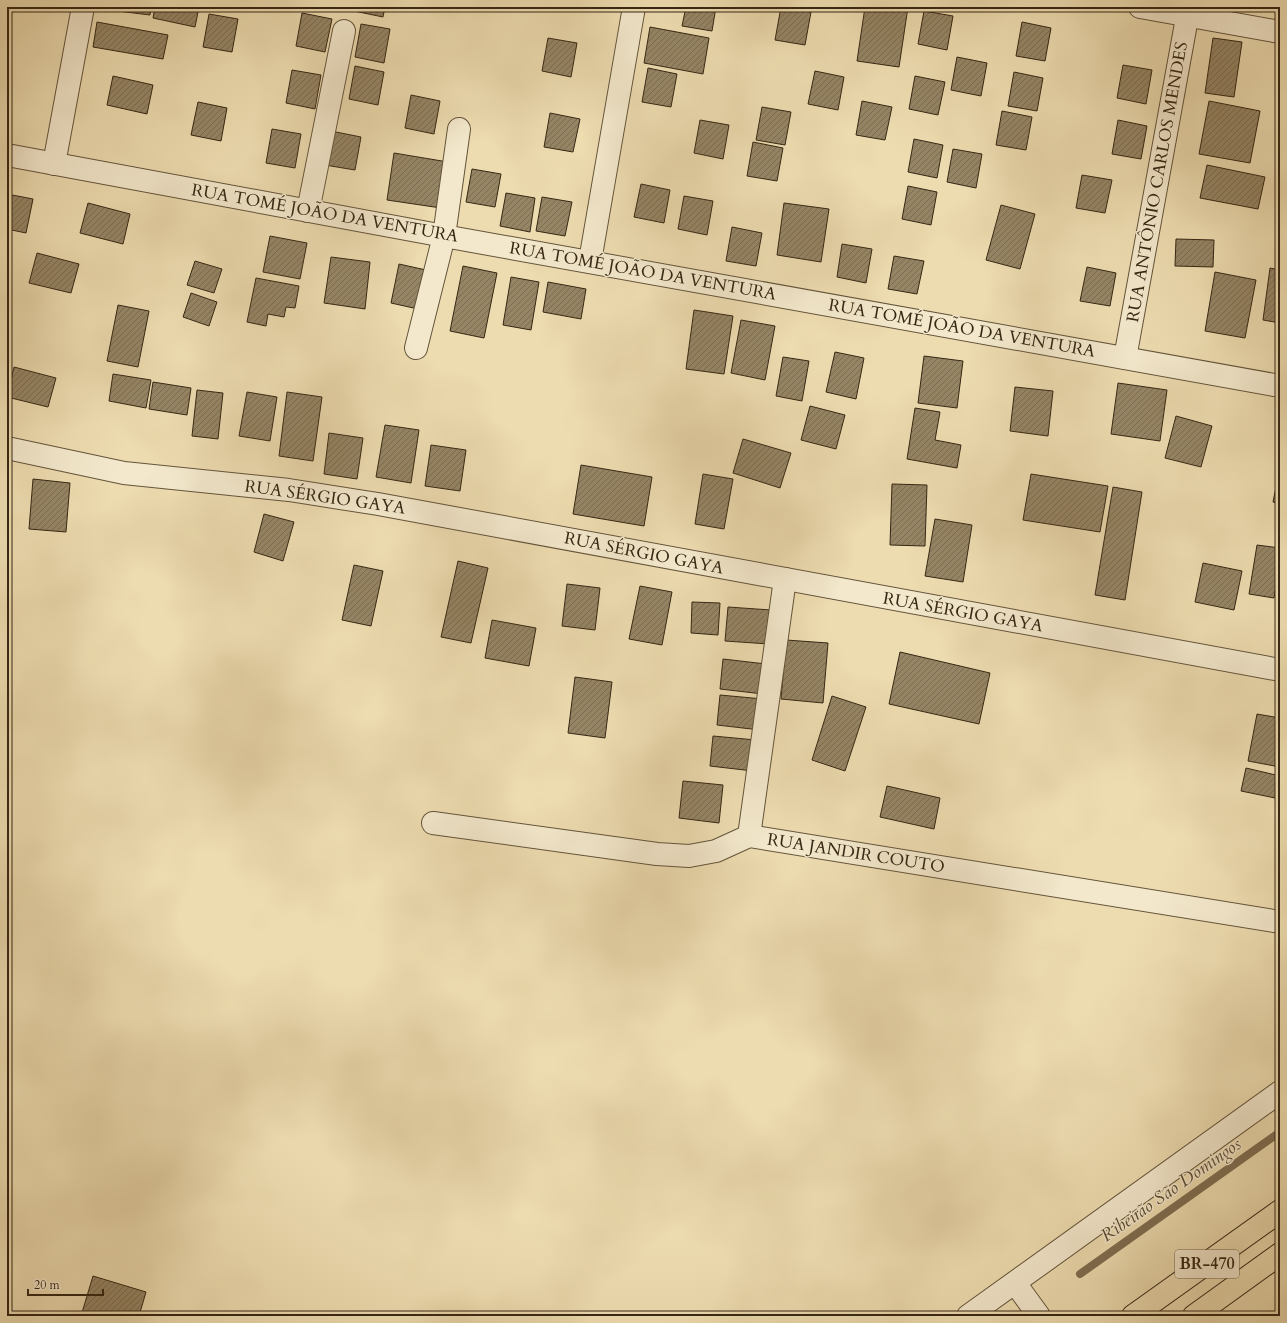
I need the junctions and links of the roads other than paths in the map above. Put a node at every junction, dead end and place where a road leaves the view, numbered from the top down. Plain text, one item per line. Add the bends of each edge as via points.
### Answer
1 (83, 7) edge
2 (634, 7) edge
3 (1140, 7) edge
4 (1188, 11) edge
5 (344, 31) dead end
6 (1280, 32) edge
7 (459, 129) dead end
8 (7, 155) edge
9 (54, 164) junction
10 (308, 211) junction
11 (444, 236) junction
12 (590, 261) junction
13 (416, 348) dead end
14 (1125, 358) junction
15 (1280, 386) edge
16 (7, 448) edge
17 (785, 579) junction
18 (1280, 670) edge
19 (433, 823) dead end
20 (750, 836) junction
21 (1280, 922) edge
22 (1280, 1092) edge
23 (1280, 1211) edge
24 (1280, 1254) edge
25 (1015, 1282) junction
26 (968, 1316) edge
27 (1039, 1316) edge
28 (1133, 1316) edge
29 (1194, 1316) edge

1 - 9 street
2 - 12 street
3 - 4 street
4 - 6 street
4 - 14 street, RUA ANTÔNIO CARLOS MENDES
5 - 10 street
7 - 11 street
8 - 9 street, RUA TOMÉ JOÃO DA VENTURA
9 - 10 street, RUA TOMÉ JOÃO DA VENTURA
10 - 11 street, RUA TOMÉ JOÃO DA VENTURA
11 - 12 street, RUA TOMÉ JOÃO DA VENTURA
11 - 13 street
12 - 14 street, RUA TOMÉ JOÃO DA VENTURA
14 - 15 street, RUA TOMÉ JOÃO DA VENTURA
16 - 17 street, RUA SÉRGIO GAYA via 124,473 289,490 378,504
17 - 18 street, RUA SÉRGIO GAYA
17 - 20 street
19 - 20 street, RUA JANDIR COUTO via 689,856 716,851
20 - 21 street, RUA JANDIR COUTO
22 - 25 street
23 - 28 highway, BR-470
24 - 29 highway, BR-470
25 - 26 street
25 - 27 street

